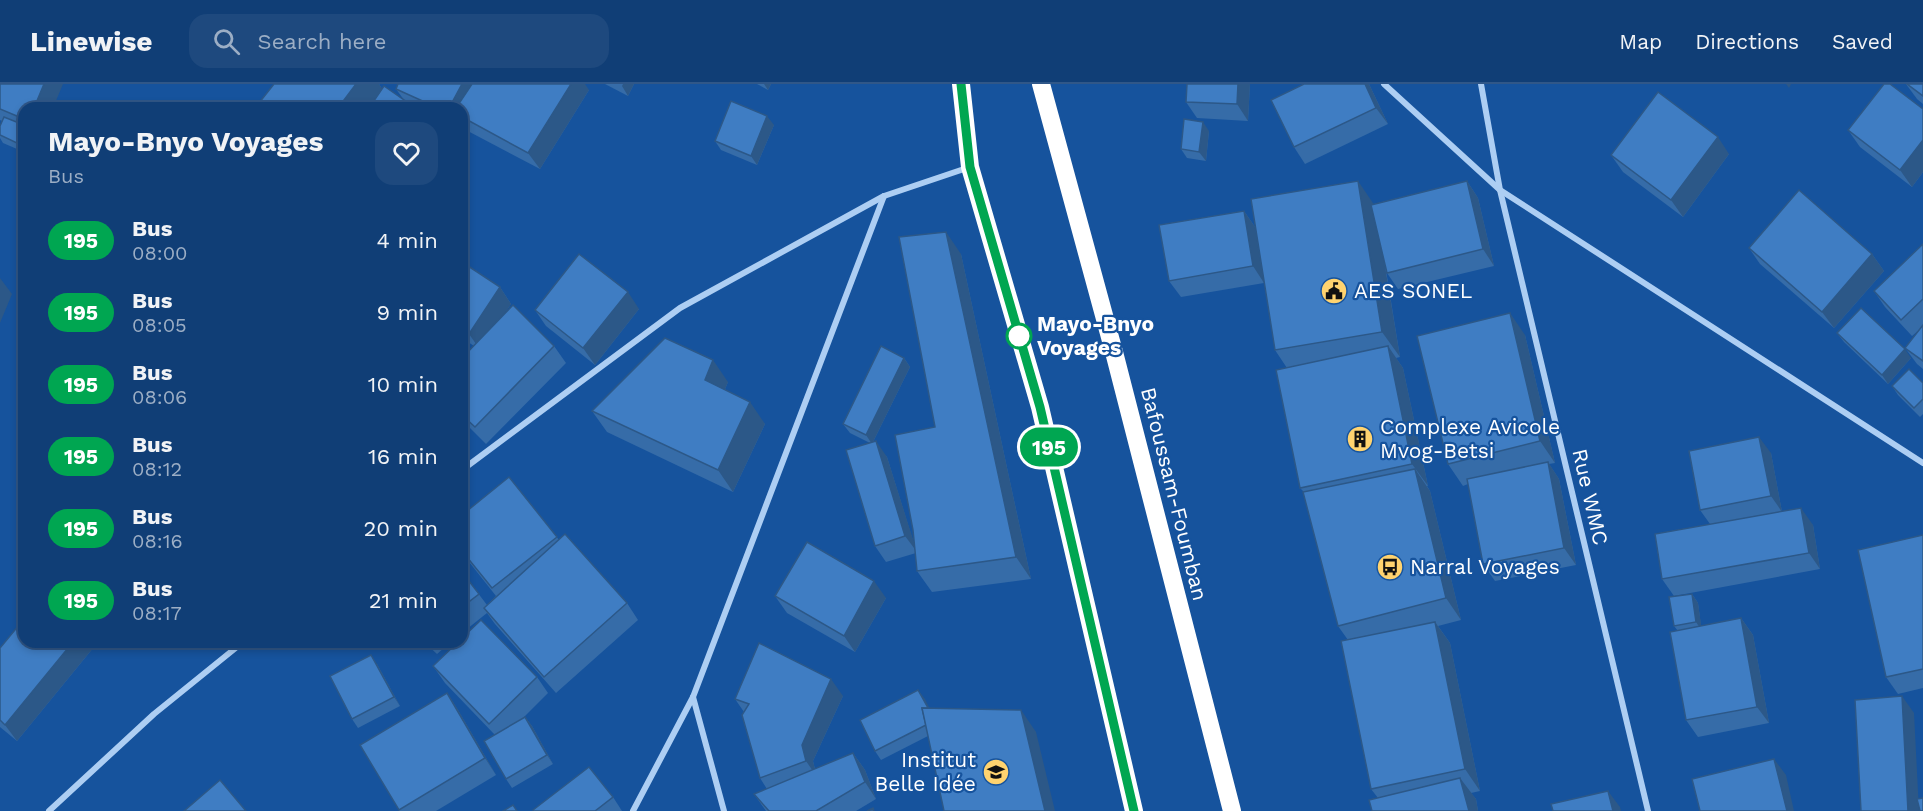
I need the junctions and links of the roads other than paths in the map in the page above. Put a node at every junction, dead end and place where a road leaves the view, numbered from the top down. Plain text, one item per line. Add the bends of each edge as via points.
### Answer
1 (961, 84) edge
2 (1041, 84) edge
3 (1384, 84) edge
4 (1481, 84) edge
5 (970, 167) junction
6 (1500, 190) junction
7 (884, 196) junction
8 (1923, 463) edge
9 (468, 466) edge
10 (236, 648) edge
11 (693, 697) junction
12 (50, 811) edge
13 (633, 811) edge
14 (724, 811) edge
15 (1134, 811) edge
16 (1232, 811) edge
17 (1648, 811) edge

1 - 5 highway
2 - 16 highway, Bafoussam-Foumban
3 - 6 street
4 - 6 street, Rue WMC
5 - 7 street
5 - 15 highway via 1040,407
6 - 8 street
6 - 17 street, Rue WMC
7 - 9 street via 680,308
7 - 11 street
10 - 12 street via 154,714
11 - 13 street
11 - 14 street

